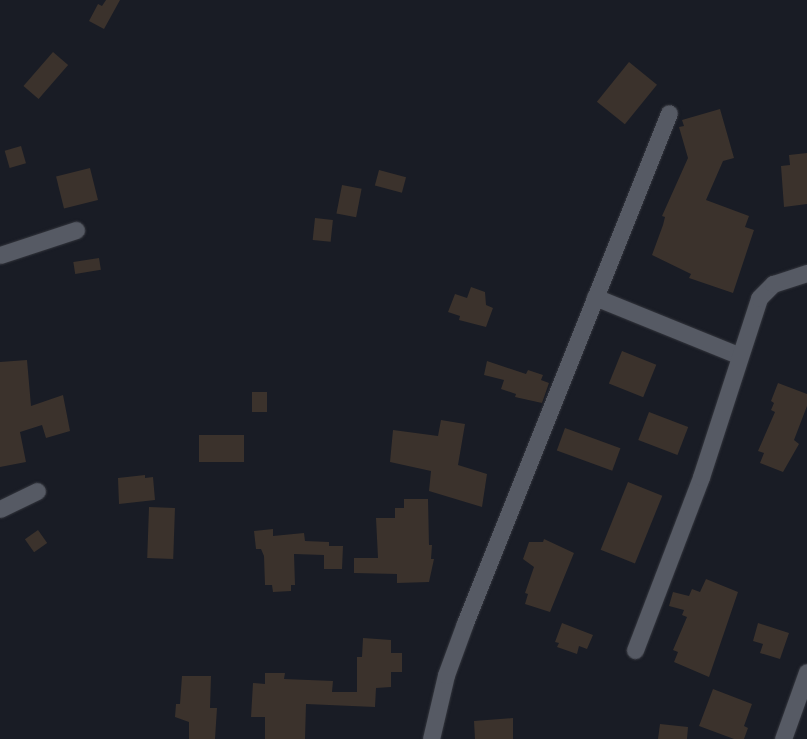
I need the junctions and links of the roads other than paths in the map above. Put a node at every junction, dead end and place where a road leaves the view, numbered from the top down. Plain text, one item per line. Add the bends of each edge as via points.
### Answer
1 (669, 113) dead end
2 (76, 230) dead end
3 (0, 255) edge
4 (807, 273) edge
5 (595, 297) junction
6 (738, 355) junction
7 (37, 491) dead end
8 (0, 509) edge
9 (635, 650) dead end
10 (807, 672) edge
11 (431, 739) edge
12 (783, 739) edge

1 - 5 street
2 - 3 street
4 - 6 street via 766,289 759,298
5 - 6 street
5 - 11 street via 465,623 442,690
6 - 9 street via 701,477
7 - 8 street
10 - 12 street

